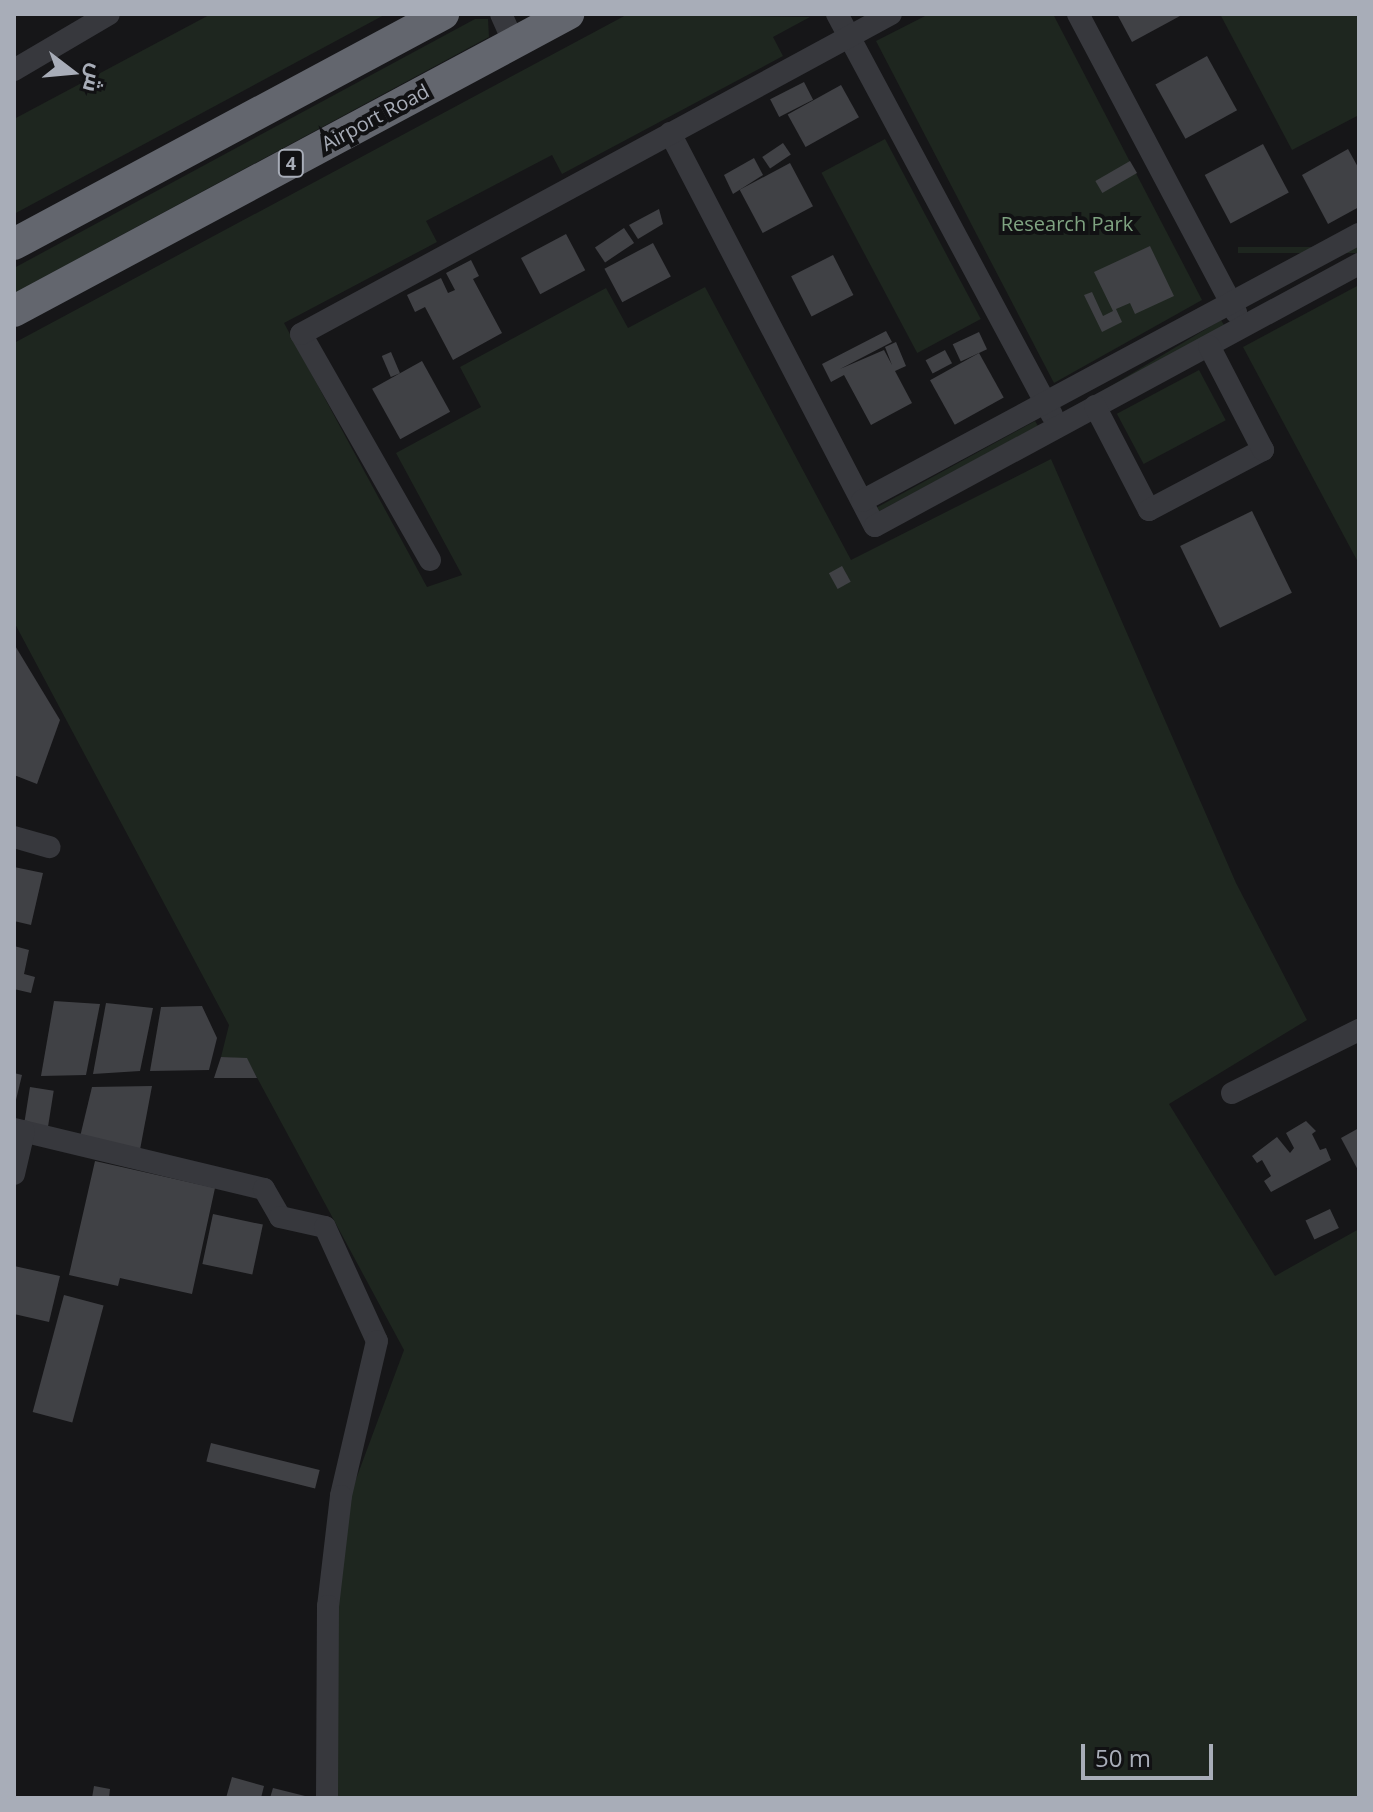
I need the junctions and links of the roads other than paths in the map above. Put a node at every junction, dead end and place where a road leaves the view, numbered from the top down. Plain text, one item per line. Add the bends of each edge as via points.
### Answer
1 (109, 14) edge
2 (443, 14) edge
3 (568, 14) edge
4 (837, 14) edge
5 (891, 14) edge
6 (1078, 14) edge
7 (508, 28) edge
8 (850, 35) junction
9 (14, 70) edge
10 (670, 133) junction
11 (1359, 234) edge
12 (14, 244) edge
13 (1359, 264) edge
14 (1231, 303) junction
15 (14, 311) edge
16 (1244, 327) junction
17 (1209, 346) junction
18 (1046, 403) junction
19 (1095, 406) junction
20 (1058, 426) junction
21 (862, 501) junction
22 (430, 560) dead end
23 (14, 837) edge
24 (50, 847) dead end
25 (1359, 1030) edge
26 (1232, 1093) dead end
27 (19, 1130) edge
28 (14, 1174) edge
29 (327, 1798) edge

1 - 9 street
2 - 12 highway
3 - 7 highway, Airport Road / 4
4 - 8 street
5 - 8 street
6 - 14 street
7 - 15 highway, Airport Road / 4
8 - 10 street
8 - 18 street
10 - 21 street
10 - 22 street via 301,334
11 - 14 street
13 - 16 street
14 - 16 street
14 - 18 street
16 - 17 street
17 - 19 street
17 - 19 street via 1263,450 1149,510
18 - 20 street
18 - 21 street
19 - 20 street
20 - 21 street via 875,526
23 - 24 street
25 - 26 street
27 - 28 street
27 - 29 street via 264,1189 280,1217 325,1227 377,1341 341,1496 328,1606

